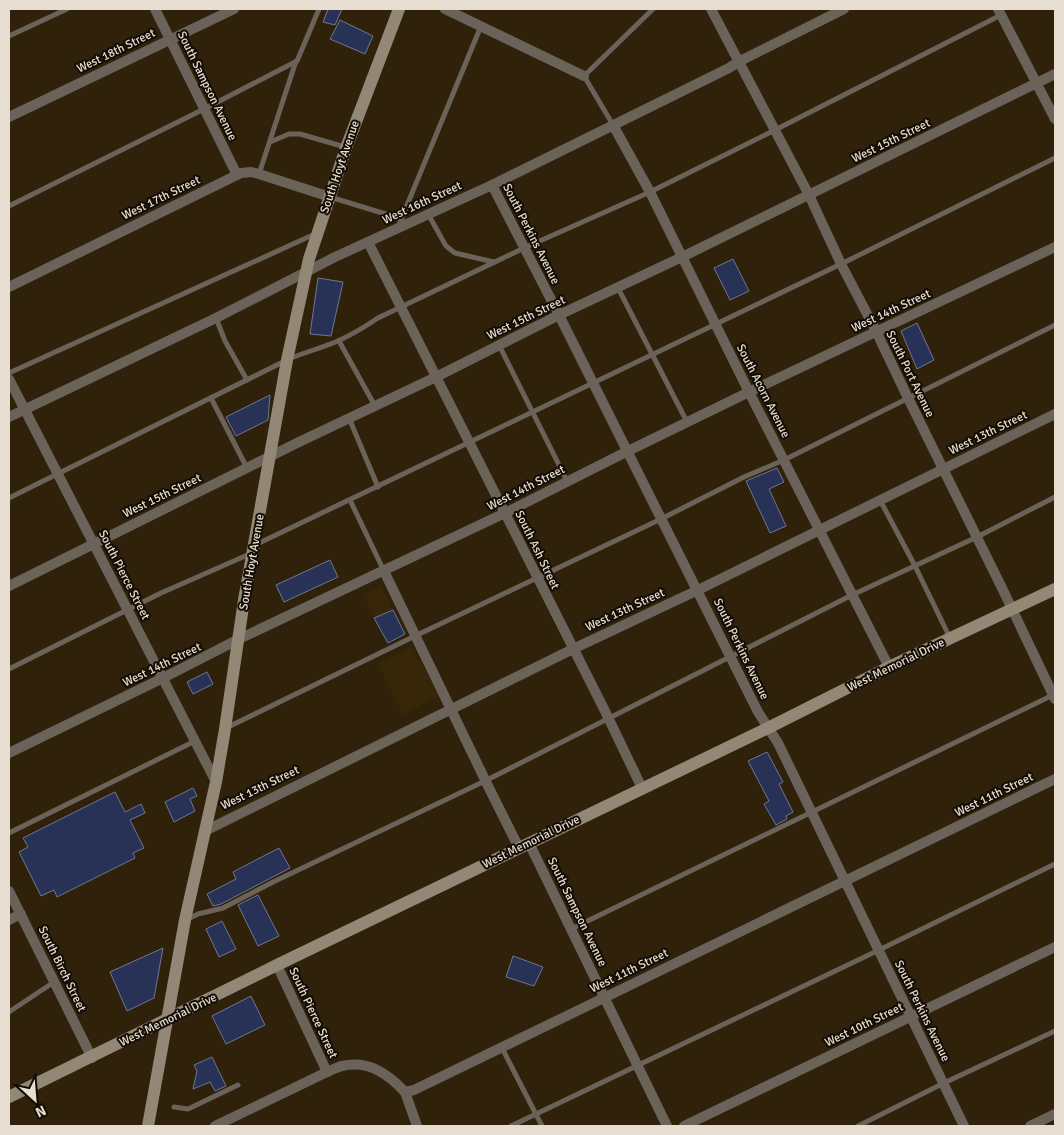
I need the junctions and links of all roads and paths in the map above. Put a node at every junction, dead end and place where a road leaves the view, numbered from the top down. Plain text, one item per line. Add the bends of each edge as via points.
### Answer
1 (67, 9) edge
2 (155, 9) edge
3 (234, 9) edge
4 (319, 9) edge
5 (399, 9) edge
6 (445, 9) edge
7 (653, 9) edge
8 (711, 9) edge
9 (844, 9) edge
10 (999, 12) edge
11 (481, 26) junction
12 (9, 36) edge
13 (170, 39) junction
14 (297, 61) junction
15 (738, 62) junction
16 (1055, 74) edge
17 (584, 76) junction
18 (1036, 84) junction
19 (204, 109) junction
20 (9, 117) edge
21 (1055, 119) edge
22 (613, 126) junction
23 (775, 130) junction
24 (270, 142) junction
25 (346, 148) junction
26 (1055, 158) edge
27 (260, 174) junction
28 (237, 175) junction
29 (492, 185) junction
30 (650, 192) junction
31 (809, 195) junction
32 (330, 197) junction
33 (9, 206) edge
34 (428, 214) junction
35 (400, 223) junction
36 (318, 232) junction
37 (368, 242) junction
38 (1055, 247) edge
39 (524, 248) junction
40 (682, 257) junction
41 (494, 262) junction
42 (841, 264) junction
43 (306, 273) junction
44 (9, 287) edge
45 (618, 288) junction
46 (401, 307) junction
47 (559, 315) junction
48 (216, 318) junction
49 (715, 323) junction
50 (1055, 325) edge
51 (876, 331) junction
52 (339, 341) junction
53 (499, 345) junction
54 (653, 354) junction
55 (288, 360) junction
56 (9, 373) edge
57 (436, 376) junction
58 (9, 379) edge
59 (247, 380) junction
60 (593, 384) junction
61 (749, 392) junction
62 (211, 398) junction
63 (908, 398) junction
64 (375, 406) junction
65 (24, 410) junction
66 (533, 412) junction
67 (1055, 414) edge
68 (9, 417) edge
69 (349, 418) junction
70 (687, 422) junction
71 (470, 443) junction
72 (628, 451) junction
73 (271, 457) junction
74 (784, 460) junction
75 (247, 469) junction
76 (943, 470) junction
77 (58, 473) junction
78 (567, 481) junction
79 (378, 487) junction
80 (1055, 497) edge
81 (9, 498) edge
82 (350, 500) junction
83 (880, 500) junction
84 (505, 513) junction
85 (661, 518) junction
86 (820, 530) junction
87 (977, 537) junction
88 (94, 544) junction
89 (254, 549) junction
90 (915, 566) junction
91 (384, 571) junction
92 (538, 578) junction
93 (9, 586) edge
94 (698, 590) junction
95 (1055, 590) edge
96 (852, 594) junction
97 (1012, 610) junction
98 (128, 611) junction
99 (415, 636) junction
100 (239, 639) junction
101 (950, 639) junction
102 (573, 649) junction
103 (730, 656) junction
104 (889, 667) junction
105 (9, 669) edge
106 (163, 678) junction
107 (1051, 680) edge
108 (1054, 697) edge
109 (450, 709) junction
110 (608, 718) junction
111 (225, 728) junction
112 (768, 728) junction
113 (195, 741) junction
114 (9, 753) edge
115 (1055, 779) edge
116 (485, 780) junction
117 (216, 782) junction
118 (642, 788) junction
119 (812, 812) junction
120 (205, 830) junction
121 (9, 833) edge
122 (524, 846) junction
123 (1055, 864) edge
124 (845, 880) junction
125 (9, 891) edge
126 (20, 914) junction
127 (9, 920) edge
128 (185, 920) junction
129 (571, 929) junction
130 (1055, 947) edge
131 (879, 950) junction
132 (277, 965) junction
133 (54, 982) junction
134 (604, 997) junction
135 (9, 1012) edge
136 (911, 1016) junction
137 (168, 1019) junction
138 (1055, 1031) edge
139 (502, 1047) junction
140 (92, 1058) junction
141 (638, 1065) junction
142 (327, 1072) junction
143 (944, 1083) junction
144 (238, 1085) dead end
145 (405, 1092) junction
146 (9, 1098) edge
147 (174, 1107) dead end
148 (536, 1114) junction
149 (1055, 1114) edge
150 (148, 1126) edge
151 (215, 1126) edge
152 (417, 1126) edge
153 (511, 1126) edge
154 (542, 1126) edge
155 (667, 1126) edge
156 (684, 1126) edge
157 (858, 1126) edge
158 (964, 1126) edge
159 (1030, 1126) edge

1 - 12 lane
2 - 13 street, South Sampson Avenue
3 - 13 street, West 18th Street
4 - 14 lane
5 - 25 main road, South Hoyt Avenue
6 - 11 street
7 - 17 lane
8 - 15 street, South Port Avenue
9 - 15 street, West 16th Street
10 - 18 street
10 - 23 lane
11 - 17 street
11 - 35 lane
13 - 19 street, South Sampson Avenue
13 - 20 street, West 18th Street
14 - 19 lane
14 - 24 lane
15 - 22 street, West 16th Street
15 - 23 street, South Port Avenue
16 - 18 street, West 15th Street
17 - 22 lane
18 - 21 street
18 - 31 street, West 15th Street
19 - 28 street, South Sampson Avenue
19 - 33 lane
22 - 29 street, West 16th Street
22 - 30 street, South Acorn Avenue
23 - 30 lane
23 - 31 street, South Port Avenue
24 - 25 lane via 289,134 300,134
24 - 27 lane
25 - 32 main road, South Hoyt Avenue
26 - 42 lane
27 - 28 street, West 17th Street
27 - 32 street, West 17th Street
28 - 44 street, West 17th Street
29 - 34 street, West 16th Street
29 - 39 street, South Perkins Avenue
30 - 39 lane
30 - 40 street, South Acorn Avenue
31 - 40 street, West 15th Street
31 - 42 street, South Port Avenue
32 - 35 lane
32 - 36 main road, South Hoyt Avenue
34 - 35 street, West 16th Street
34 - 41 lane via 446,246 455,253
35 - 37 street, West 16th Street
36 - 43 main road, South Hoyt Avenue
36 - 56 lane
37 - 43 street, West 16th Street
37 - 46 street, South Ash Street
38 - 51 street, West 14th Street
39 - 41 lane
39 - 47 street, South Perkins Avenue
40 - 45 street, West 15th Street
40 - 49 street, South Acorn Avenue
41 - 46 lane
42 - 49 lane
42 - 51 street, South Port Avenue
43 - 48 street, West 16th Street
43 - 55 main road, South Hoyt Avenue
45 - 47 street, West 15th Street
45 - 54 lane
46 - 52 lane
46 - 57 street, South Ash Street
47 - 53 street, West 15th Street
47 - 60 street, South Perkins Avenue
48 - 59 lane
48 - 65 street, West 16th Street
49 - 54 lane
49 - 61 street, South Acorn Avenue
50 - 63 lane
51 - 61 street, West 14th Street
51 - 63 street, South Port Avenue
52 - 55 lane
52 - 64 lane
53 - 57 street, West 15th Street
53 - 66 lane
54 - 60 lane
54 - 70 lane
55 - 59 lane
55 - 73 main road, South Hoyt Avenue
57 - 64 street, West 15th Street
57 - 71 street, South Ash Street
58 - 65 street, South Pierce Street
59 - 62 lane
60 - 66 lane
60 - 72 street, South Perkins Avenue
61 - 70 street, West 14th Street
61 - 74 street, South Acorn Avenue
62 - 75 lane
62 - 77 lane
63 - 74 lane
63 - 76 street, South Port Avenue
64 - 69 street, West 15th Street
65 - 68 street, West 16th Street
65 - 77 street, South Pierce Street
66 - 71 lane
66 - 78 lane
67 - 76 street, West 13th Street
69 - 73 street, West 15th Street
69 - 79 lane
70 - 72 street, West 14th Street
71 - 79 lane
71 - 84 street, South Ash Street
72 - 78 street, West 14th Street
72 - 85 street, South Perkins Avenue
73 - 75 street, West 15th Street
73 - 89 main road, South Hoyt Avenue
74 - 85 lane
74 - 86 street, South Acorn Avenue
75 - 88 street, West 15th Street
76 - 83 street, West 13th Street
76 - 87 street, South Port Avenue
77 - 81 lane
77 - 88 street, South Pierce Street
78 - 84 street, West 14th Street
79 - 82 lane
80 - 87 lane
82 - 89 lane
82 - 91 lane
83 - 86 street, West 13th Street
83 - 90 lane
84 - 91 street, West 14th Street
84 - 92 street, South Ash Street
85 - 92 lane
85 - 94 street, South Perkins Avenue
86 - 94 street, West 13th Street
86 - 96 street, South Acorn Avenue
87 - 90 lane
87 - 97 street, South Port Avenue
88 - 93 street, West 15th Street
88 - 98 street, South Pierce Street
89 - 98 lane
89 - 100 main road, South Hoyt Avenue
90 - 96 lane
90 - 101 lane
91 - 99 street, South Sampson Avenue
91 - 100 street, West 14th Street
92 - 99 lane
92 - 102 street, South Ash Street
94 - 102 street, West 13th Street
94 - 103 street, South Perkins Avenue
95 - 97 main road, West Memorial Drive
96 - 103 lane
96 - 104 street, South Acorn Avenue
97 - 101 main road, West Memorial Drive
97 - 107 street, South Port Avenue
98 - 105 lane
98 - 106 street, South Pierce Street
99 - 109 street, South Sampson Avenue
99 - 111 lane
100 - 106 street, West 14th Street
100 - 111 main road, South Hoyt Avenue
101 - 104 main road, West Memorial Drive
102 - 109 street, West 13th Street
102 - 110 street, South Ash Street
103 - 110 lane
103 - 112 street, South Perkins Avenue
104 - 112 main road, West Memorial Drive
106 - 113 street, South Pierce Street
106 - 114 street, West 14th Street
107 - 108 street, South Port Avenue
108 - 119 lane
109 - 116 street, South Sampson Avenue
109 - 120 street, West 13th Street
110 - 116 lane
110 - 118 street, South Ash Street
111 - 117 main road, South Hoyt Avenue
112 - 118 main road, West Memorial Drive
112 - 119 street, South Perkins Avenue
113 - 117 street, South Pierce Street
113 - 121 lane
115 - 124 street, West 11th Street
116 - 122 street, South Sampson Avenue
116 - 128 lane via 222,908
117 - 120 main road, South Hoyt Avenue
118 - 122 main road, West Memorial Drive
119 - 124 street, South Perkins Avenue
119 - 129 lane
120 - 128 main road, South Hoyt Avenue
122 - 129 street, South Sampson Avenue
122 - 132 main road, West Memorial Drive
123 - 131 lane
124 - 131 street, South Perkins Avenue
124 - 134 street, West 11th Street
125 - 126 street, South Birch Street
126 - 127 street
126 - 133 street, South Birch Street
128 - 137 main road, South Hoyt Avenue
129 - 134 street, South Sampson Avenue
130 - 136 street, West 10th Street
131 - 136 street, South Perkins Avenue
131 - 141 lane
132 - 137 main road, West Memorial Drive
132 - 142 street, South Pierce Street
133 - 135 lane
133 - 140 street, South Birch Street
134 - 139 street, West 11th Street
134 - 141 street, South Sampson Avenue
136 - 143 street, South Perkins Avenue
136 - 156 street, West 10th Street
137 - 140 main road, West Memorial Drive
137 - 150 main road, South Hoyt Avenue
138 - 143 lane
139 - 145 street, West 11th Street
139 - 148 lane
140 - 146 main road, West Memorial Drive
141 - 148 lane
141 - 155 street, South Sampson Avenue
142 - 145 street via 342,1066 368,1067 395,1081
142 - 151 street
143 - 157 lane
143 - 158 street, South Perkins Avenue
144 - 147 lane via 188,1109
145 - 152 street
148 - 153 lane
148 - 154 lane
149 - 159 street

